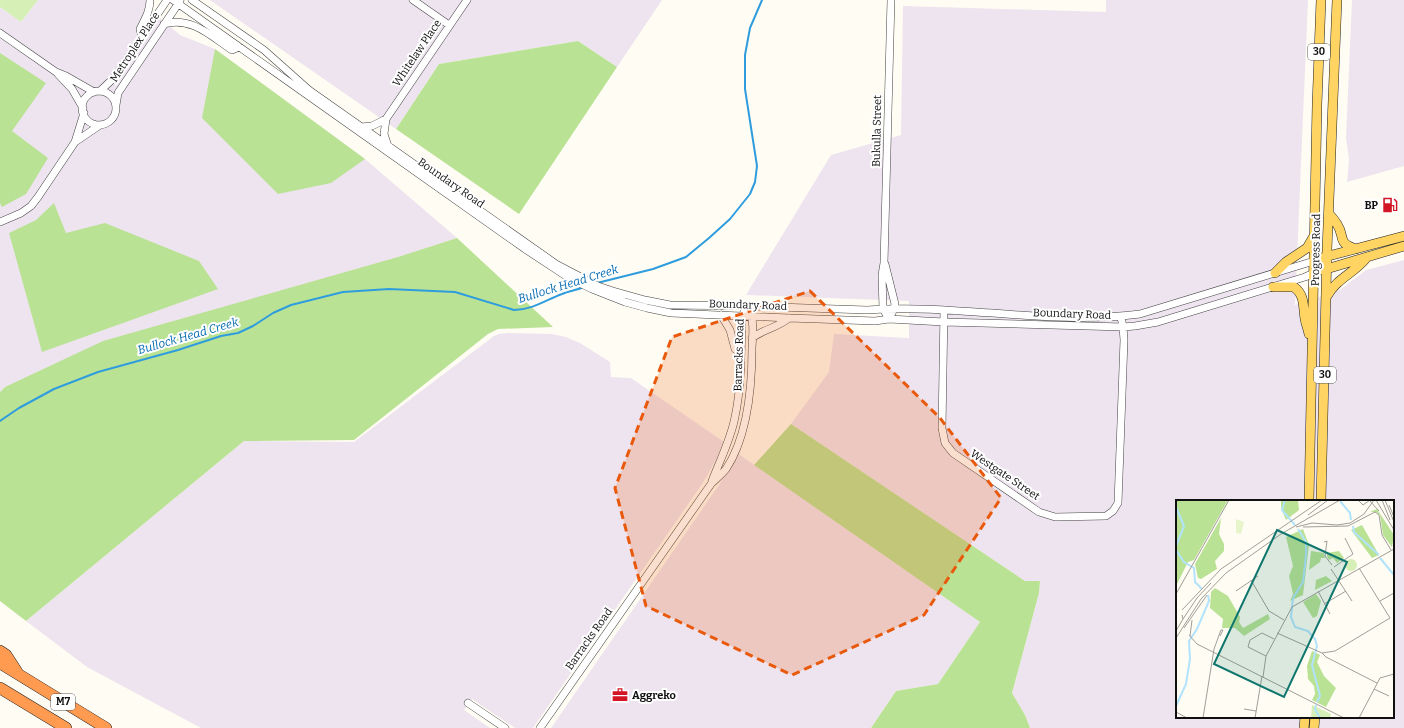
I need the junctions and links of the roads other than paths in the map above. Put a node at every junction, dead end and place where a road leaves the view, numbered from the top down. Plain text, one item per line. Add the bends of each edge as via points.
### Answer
1 (150, 0) edge
2 (167, 0) edge
3 (192, 0) edge
4 (201, 0) edge
5 (412, 0) edge
6 (467, 0) edge
7 (892, 0) edge
8 (1321, 0) edge
9 (1337, 0) edge
10 (177, 1) edge
11 (206, 10) junction
12 (164, 24) junction
13 (449, 25) junction
14 (0, 33) edge
15 (142, 38) junction
16 (239, 47) junction
17 (56, 72) junction
18 (97, 91) junction
19 (116, 105) junction
20 (83, 111) junction
21 (386, 119) junction
22 (100, 124) junction
23 (361, 127) junction
24 (75, 142) junction
25 (388, 146) junction
26 (1329, 214) junction
27 (0, 222) edge
28 (1314, 236) junction
29 (1404, 236) edge
30 (1404, 246) edge
31 (527, 247) junction
32 (1356, 249) junction
33 (1327, 257) junction
34 (1367, 257) junction
35 (1314, 261) junction
36 (884, 263) junction
37 (1327, 269) junction
38 (1275, 273) junction
39 (1314, 273) junction
40 (1273, 287) junction
41 (1327, 296) junction
42 (627, 299) junction
43 (749, 306) junction
44 (883, 309) junction
45 (894, 309) junction
46 (944, 310) junction
47 (721, 315) junction
48 (742, 316) junction
49 (753, 316) junction
50 (1120, 317) junction
51 (789, 318) junction
52 (889, 319) junction
53 (944, 322) junction
54 (1123, 328) junction
55 (752, 338) junction
56 (1312, 347) junction
57 (741, 353) junction
58 (711, 484) junction
59 (1310, 500) edge
60 (1321, 500) edge
61 (0, 651) edge
62 (0, 663) edge
63 (20, 676) junction
64 (0, 688) edge
65 (468, 703) dead end
66 (1305, 718) edge
67 (66, 728) edge
68 (106, 728) edge
69 (505, 728) edge
70 (540, 728) edge
71 (1304, 728) edge

1 - 15 street via 140,28
2 - 15 street, Metroplex Place
3 - 11 street, Boundary Road
4 - 11 street
5 - 13 street
6 - 13 street, Whitelaw Place
7 - 36 street, Bukulla Street
8 - 28 main road, Progress Road / 30
9 - 26 main road, Progress Road / 30
10 - 12 street, Metroplex Place
10 - 16 street, Boundary Road
11 - 23 street, Boundary Road via 264,50 309,90
12 - 16 street via 180,22 195,25 232,50
12 - 19 street, Metroplex Place via 118,93
13 - 21 street, Whitelaw Place
14 - 17 street
15 - 18 street, Metroplex Place via 115,77
16 - 31 street, Boundary Road
17 - 18 street
17 - 20 street via 72,89
18 - 19 street via 111,95
18 - 20 street via 86,98
19 - 22 street via 114,117
20 - 22 street via 90,122
20 - 24 street
21 - 23 street via 372,126
21 - 25 street via 384,134
22 - 24 street
23 - 25 street, Boundary Road
24 - 27 street via 30,206
25 - 31 street, Boundary Road
26 - 32 main road via 1338,225 1347,246
26 - 33 main road, Progress Road / 30
28 - 35 main road, Progress Road / 30
28 - 38 main road via 1307,248
29 - 32 main road, Boundary Road
30 - 34 main road, Boundary Road
31 - 42 street, Boundary Road via 576,275
32 - 33 main road, Boundary Road
33 - 35 main road, Boundary Road
33 - 37 main road, Progress Road / 30
34 - 37 main road, Boundary Road
34 - 41 main road via 1360,266 1337,282
35 - 38 street, Boundary Road
35 - 39 main road, Progress Road / 30
36 - 44 street, Bukulla Street
36 - 45 street, Bukulla Street via 895,304
37 - 39 main road, Boundary Road
37 - 41 main road, Progress Road / 30
38 - 50 street, Boundary Road via 1140,314
39 - 40 street, Boundary Road
39 - 56 main road, Progress Road / 30
40 - 54 street, Boundary Road via 1158,322
40 - 56 main road via 1294,287 1300,293
41 - 60 main road, Progress Road / 30
42 - 43 street, Boundary Road via 670,305
42 - 47 street, Boundary Road via 647,308 671,313
43 - 44 street, Boundary Road
43 - 48 street, Barracks Road
43 - 49 street, Barracks Road
44 - 45 street, Boundary Road
44 - 52 street, Bukulla Street
45 - 46 street, Boundary Road
45 - 52 street
46 - 50 street, Boundary Road via 1083,318
46 - 53 street, Westgate Street
47 - 48 street, Boundary Road
47 - 57 street via 730,330 736,349
48 - 49 street, Boundary Road
48 - 57 street, Barracks Road
49 - 51 street, Boundary Road
49 - 55 street, Barracks Road
50 - 54 street, Westgate Street
51 - 52 street, Boundary Road via 875,321
51 - 55 street
52 - 53 street, Boundary Road
53 - 54 street, Boundary Road
53 - 54 street, Westgate Street via 942,428 945,443 953,453 1040,512 1055,516 1106,516 1113,512 1118,503
55 - 58 street, Barracks Road via 752,374 742,434 726,470
56 - 59 main road, Progress Road / 30
57 - 58 street, Barracks Road via 735,418
58 - 70 street, Barracks Road
61 - 63 highway via 6,655
62 - 63 highway, M7
63 - 68 highway, M7
64 - 67 highway, M7
65 - 69 street
66 - 71 main road

